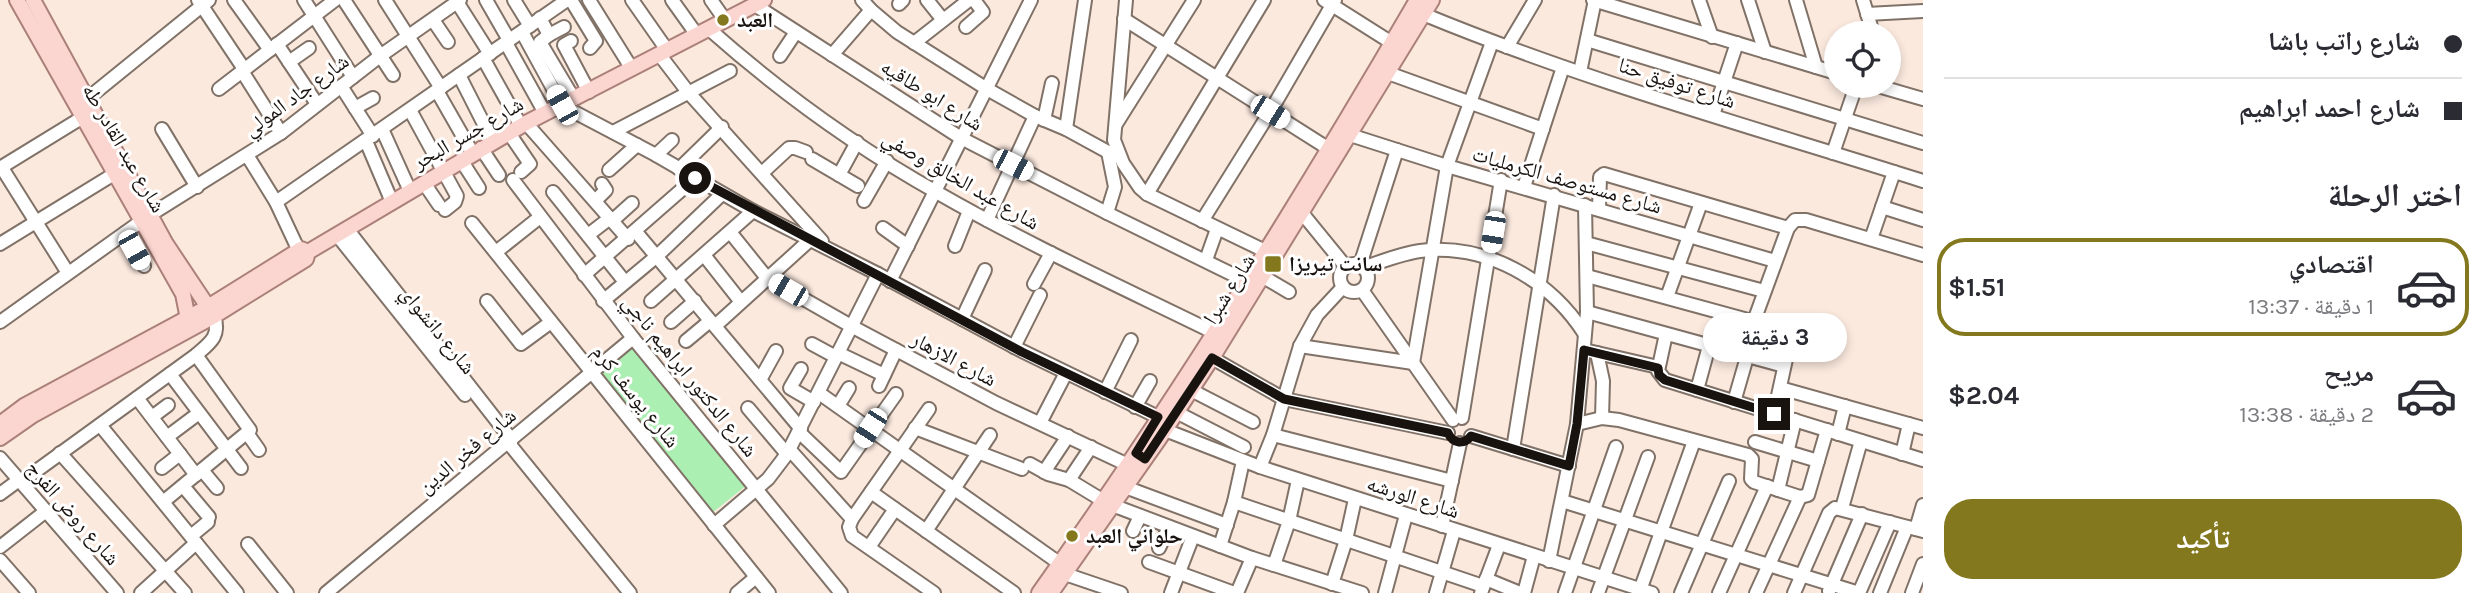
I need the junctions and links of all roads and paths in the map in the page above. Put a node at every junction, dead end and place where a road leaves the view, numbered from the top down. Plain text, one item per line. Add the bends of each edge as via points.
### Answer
1 (17, 0) edge
2 (26, 0) edge
3 (33, 0) edge
4 (234, 0) edge
5 (304, 0) edge
6 (335, 0) edge
7 (344, 0) edge
8 (385, 0) edge
9 (434, 0) edge
10 (486, 0) edge
11 (514, 0) edge
12 (569, 0) edge
13 (589, 0) edge
14 (632, 0) edge
15 (672, 0) edge
16 (711, 0) edge
17 (862, 0) edge
18 (927, 0) edge
19 (971, 0) edge
20 (1031, 0) edge
21 (1085, 0) edge
22 (1126, 0) edge
23 (1194, 0) edge
24 (1264, 0) edge
25 (1432, 0) edge
26 (1535, 0) edge
27 (1594, 0) edge
28 (1699, 0) edge
29 (1748, 0) edge
30 (1796, 0) edge
31 (1863, 0) edge
32 (458, 1) edge
33 (203, 2) edge
34 (759, 2) edge
35 (1330, 2) edge
36 (1420, 7) edge
37 (871, 10) junction
38 (1923, 11) edge
39 (1867, 14) junction
40 (314, 16) junction
41 (438, 16) junction
42 (538, 17) edge
43 (1124, 19) junction
44 (726, 20) junction
45 (943, 20) junction
46 (1869, 21) edge
47 (564, 27) dead end
48 (966, 27) dead end
49 (703, 32) junction
50 (796, 32) junction
51 (549, 35) junction
52 (409, 36) junction
53 (1712, 37) junction
54 (1587, 40) junction
55 (508, 41) junction
56 (571, 41) dead end
57 (448, 42) dead end
58 (914, 43) junction
59 (1392, 43) junction
60 (1492, 43) junction
61 (1737, 43) junction
62 (1166, 46) junction
63 (273, 47) junction
64 (1507, 47) junction
65 (309, 48) dead end
66 (590, 48) dead end
67 (663, 52) junction
68 (1765, 52) junction
69 (832, 55) junction
70 (380, 56) junction
71 (487, 56) junction
72 (780, 56) dead end
73 (289, 62) junction
74 (1563, 67) junction
75 (1816, 67) junction
76 (632, 69) junction
77 (1824, 69) edge
78 (243, 70) junction
79 (730, 71) dead end
80 (1580, 72) junction
81 (1388, 73) junction
82 (393, 75) dead end
83 (459, 75) junction
84 (353, 77) junction
85 (1216, 78) junction
86 (1052, 83) dead end
87 (1724, 83) junction
88 (341, 86) junction
89 (219, 89) dead end
90 (439, 89) junction
91 (987, 89) junction
92 (589, 92) junction
93 (688, 92) junction
94 (1901, 92) edge
95 (373, 98) dead end
96 (1852, 98) edge
97 (87, 99) junction
98 (1923, 99) edge
99 (1471, 102) junction
100 (566, 103) junction
101 (317, 104) junction
102 (355, 108) junction
103 (410, 110) junction
104 (1270, 112) junction
105 (545, 113) junction
106 (1713, 115) junction
107 (83, 117) junction
108 (1040, 118) junction
109 (1844, 120) junction
110 (519, 127) junction
111 (722, 127) junction
112 (1114, 127) junction
113 (162, 129) dead end
114 (1066, 129) junction
115 (1544, 129) junction
116 (613, 132) junction
117 (281, 133) junction
118 (374, 135) junction
119 (1350, 135) junction
120 (961, 138) junction
121 (672, 140) dead end
122 (857, 142) junction
123 (1923, 144) edge
124 (637, 145) junction
125 (1329, 149) junction
126 (1397, 150) junction
127 (477, 151) junction
128 (1113, 152) junction
129 (1833, 153) junction
130 (247, 155) junction
131 (656, 155) junction
132 (887, 161) junction
133 (1013, 165) junction
134 (1447, 166) junction
135 (1, 168) edge
136 (116, 169) junction
137 (678, 169) junction
138 (609, 170) dead end
139 (443, 171) junction
140 (1894, 172) junction
141 (762, 173) junction
142 (499, 175) dead end
143 (839, 175) junction
144 (695, 178) junction
145 (1501, 180) junction
146 (1923, 181) edge
147 (424, 183) junction
148 (133, 184) junction
149 (473, 186) dead end
150 (858, 186) dead end
151 (197, 187) junction
152 (1524, 187) junction
153 (584, 188) junction
154 (410, 191) junction
155 (553, 192) dead end
156 (935, 192) junction
157 (722, 194) junction
158 (1147, 194) junction
159 (1554, 195) junction
160 (595, 201) junction
161 (864, 201) dead end
162 (276, 202) junction
163 (392, 202) junction
164 (632, 203) dead end
165 (1701, 203) junction
166 (1585, 205) junction
167 (1882, 207) junction
168 (1599, 208) junction
169 (753, 211) junction
170 (970, 211) junction
171 (1107, 213) junction
172 (1302, 213) junction
173 (146, 218) junction
174 (540, 218) junction
175 (611, 220) junction
176 (987, 220) junction
177 (1923, 220) edge
178 (1202, 221) junction
179 (36, 222) junction
180 (472, 223) dead end
181 (883, 228) dead end
182 (1788, 228) junction
183 (1217, 229) junction
184 (342, 232) junction
185 (730, 232) junction
186 (125, 233) junction
187 (588, 235) junction
188 (632, 235) junction
189 (1689, 235) junction
190 (811, 239) junction
191 (1871, 239) junction
192 (1586, 243) junction
193 (0, 244) edge
194 (908, 246) junction
195 (954, 246) dead end
196 (828, 248) junction
197 (304, 251) junction
198 (1265, 251) junction
199 (1433, 251) junction
200 (496, 252) junction
201 (1051, 253) junction
202 (704, 255) junction
203 (1923, 255) edge
204 (657, 256) junction
205 (606, 258) junction
206 (1489, 258) junction
207 (1206, 260) junction
208 (1775, 261) junction
209 (144, 266) dead end
210 (1346, 267) junction
211 (1361, 267) junction
212 (1677, 268) junction
213 (985, 270) dead end
214 (68, 274) junction
215 (878, 274) junction
216 (584, 275) junction
217 (1262, 276) junction
218 (1587, 276) junction
219 (767, 278) junction
220 (676, 279) junction
221 (890, 281) junction
222 (1247, 281) junction
223 (625, 282) junction
224 (1540, 284) junction
225 (1343, 286) junction
226 (1362, 290) junction
227 (1763, 291) junction
228 (1289, 292) dead end
229 (1667, 297) junction
230 (603, 300) junction
231 (487, 301) dead end
232 (651, 301) dead end
233 (695, 302) junction
234 (741, 302) junction
235 (207, 307) junction
236 (187, 312) junction
237 (1587, 312) junction
238 (961, 319) junction
239 (1754, 321) junction
240 (0, 322) edge
241 (551, 322) junction
242 (670, 322) dead end
243 (713, 323) junction
244 (851, 326) junction
245 (1213, 332) junction
246 (1584, 333) junction
247 (1666, 334) junction
248 (632, 338) junction
249 (1131, 340) dead end
250 (686, 341) dead end
251 (812, 344) dead end
252 (1300, 346) junction
253 (1709, 346) junction
254 (1014, 347) junction
255 (896, 350) junction
256 (776, 351) dead end
257 (1590, 351) junction
258 (196, 355) junction
259 (837, 355) junction
260 (1747, 356) junction
261 (1212, 358) junction
262 (1413, 363) junction
263 (1784, 366) junction
264 (1658, 368) junction
265 (801, 369) dead end
266 (592, 372) junction
267 (1066, 373) junction
268 (170, 374) junction
269 (760, 380) junction
270 (1150, 381) dead end
271 (849, 388) dead end
272 (1780, 388) junction
273 (1191, 390) junction
274 (1697, 390) junction
275 (1105, 392) junction
276 (896, 394) dead end
277 (137, 398) junction
278 (816, 398) junction
279 (1284, 399) junction
280 (1734, 402) junction
281 (168, 405) dead end
282 (838, 406) junction
283 (1845, 406) junction
284 (1135, 407) junction
285 (748, 408) dead end
286 (929, 409) dead end
287 (1176, 412) junction
288 (199, 413) junction
289 (1774, 414) junction
290 (152, 417) junction
291 (1602, 418) junction
292 (1458, 419) junction
293 (1795, 420) junction
294 (1252, 422) dead end
295 (1040, 423) junction
296 (1162, 423) junction
297 (0, 424) edge
298 (1577, 424) junction
299 (1909, 424) junction
300 (100, 425) junction
301 (870, 428) junction
302 (915, 428) junction
303 (1923, 428) edge
304 (800, 431) junction
305 (248, 432) junction
306 (1833, 432) junction
307 (1448, 433) junction
308 (990, 435) dead end
309 (1273, 435) junction
310 (1068, 436) junction
311 (0, 438) edge
312 (167, 438) junction
313 (1465, 439) junction
314 (1694, 441) junction
315 (1861, 441) junction
316 (1755, 442) dead end
317 (509, 443) junction
318 (1091, 446) junction
319 (1244, 447) dead end
320 (1616, 447) dead end
321 (1513, 449) junction
322 (259, 450) dead end
323 (900, 450) junction
324 (226, 451) junction
325 (789, 452) junction
326 (1787, 452) junction
327 (60, 453) junction
328 (978, 453) junction
329 (180, 454) junction
330 (1902, 454) junction
331 (1648, 457) dead end
332 (0, 458) edge
333 (1136, 459) junction
334 (1923, 460) edge
335 (1243, 461) junction
336 (1818, 461) junction
337 (1569, 466) junction
338 (1260, 467) junction
339 (162, 468) dead end
340 (241, 468) dead end
341 (1044, 472) junction
342 (194, 479) junction
343 (1069, 480) junction
344 (1298, 480) junction
345 (20, 481) junction
346 (1452, 481) junction
347 (1729, 481) dead end
348 (1125, 487) junction
349 (217, 488) dead end
350 (1773, 488) junction
351 (756, 489) junction
352 (954, 490) junction
353 (871, 492) junction
354 (0, 494) edge
355 (1800, 496) junction
356 (1355, 499) junction
357 (1562, 501) junction
358 (163, 502) junction
359 (1234, 502) junction
360 (1107, 503) junction
361 (1923, 505) edge
362 (1842, 508) junction
363 (895, 509) junction
364 (1594, 509) junction
365 (46, 511) junction
366 (1862, 514) junction
367 (1406, 515) junction
368 (1140, 516) junction
369 (852, 519) junction
370 (1624, 519) junction
371 (1289, 521) junction
372 (1890, 522) junction
373 (1227, 524) junction
374 (714, 525) junction
375 (1170, 527) junction
376 (1448, 529) junction
377 (1915, 529) edge
378 (926, 531) junction
379 (1133, 531) dead end
380 (1662, 531) junction
381 (1193, 536) junction
382 (193, 540) junction
383 (1346, 540) junction
384 (248, 544) dead end
385 (1703, 544) junction
386 (1499, 545) junction
387 (1220, 546) junction
388 (0, 547) edge
389 (869, 547) junction
390 (1158, 548) dead end
391 (1735, 554) junction
392 (1534, 556) junction
393 (1395, 557) junction
394 (1252, 558) junction
395 (0, 559) edge
396 (1549, 561) junction
397 (1149, 562) dead end
398 (1923, 564) edge
399 (1275, 565) junction
400 (1769, 565) junction
401 (1062, 568) junction
402 (1574, 569) junction
403 (166, 571) junction
404 (1179, 572) junction
405 (1443, 573) junction
406 (1802, 576) junction
407 (756, 577) junction
408 (1604, 578) junction
409 (1323, 586) edge
410 (1483, 586) edge
411 (1830, 589) edge
412 (1046, 591) edge
413 (1644, 592) edge
414 (29, 593) edge
415 (117, 593) edge
416 (141, 593) edge
417 (185, 593) edge
418 (237, 593) edge
419 (287, 593) edge
420 (326, 593) edge
421 (629, 593) edge
422 (737, 593) edge
423 (769, 593) edge
424 (841, 593) edge
425 (934, 593) edge
426 (1014, 593) edge
427 (1121, 593) edge
428 (1171, 593) edge
429 (1235, 593) edge
430 (1362, 593) edge
431 (1385, 593) edge
432 (1436, 593) edge
433 (1522, 593) edge
434 (1565, 593) edge
435 (1598, 593) edge
436 (1681, 593) edge
437 (1719, 593) edge
438 (1756, 593) edge
439 (1794, 593) edge
440 (1859, 593) edge
441 (1880, 593) edge
442 (1912, 593) edge

1 - 107 main road, شارع عبد القادر طه
2 - 136 main road
3 - 97 main road, شارع عبد القادر طه
4 - 63 street
5 - 40 street
6 - 40 street
7 - 70 street
8 - 52 street
9 - 41 street
10 - 55 street
11 - 42 street
12 - 42 street
12 - 66 street via 597,42
13 - 76 street
14 - 67 street
15 - 49 street, شارع عبد الخالق وصفي
16 - 44 street
17 - 37 street
18 - 45 street
19 - 45 street
19 - 48 street via 983,12
20 - 91 street
21 - 114 street
22 - 43 street
23 - 62 street
24 - 85 street
25 - 36 main road, شارع شبرا
26 - 64 street
27 - 53 street
27 - 54 street
28 - 53 street
29 - 68 street
30 - 75 street
31 - 39 street
32 - 41 street, شارع جاد المولي
32 - 71 street
33 - 78 street
33 - 97 street
34 - 44 main road, شارع جسر البحر
34 - 50 street, شارع ابو طاقيه
35 - 59 street
35 - 104 street
36 - 59 main road, شارع شبرا
36 - 60 street, شارع توفيق حنا
36 - 81 main road, شارع شبرا
37 - 58 street
37 - 69 street
38 - 39 street
39 - 46 street
40 - 63 street
40 - 84 street
41 - 52 street, شارع جاد المولي
41 - 57 street
42 - 51 street
42 - 55 street
42 - 100 street
43 - 62 street
43 - 112 street
44 - 49 main road, شارع جسر البحر
45 - 58 street
47 - 51 street
49 - 67 main road, شارع جسر البحر
49 - 122 street, شارع عبد الخالق وصفي
50 - 69 street, شارع ابو طاقيه
50 - 72 street
51 - 100 street via 540,42
52 - 70 street, شارع جاد المولي
52 - 90 street
53 - 61 street
54 - 80 street
54 - 87 street
55 - 71 street
55 - 105 street
56 - 92 street via 564,46
58 - 91 street
59 - 125 main road, شارع شبرا
60 - 64 street, شارع توفيق حنا
60 - 99 street
61 - 68 street
61 - 87 street
62 - 85 street
62 - 112 street
63 - 73 street
63 - 78 street
64 - 74 street, شارع توفيق حنا
65 - 73 street
67 - 76 main road, شارع جسر البحر
67 - 93 street
68 - 75 street
69 - 120 street, شارع ابو طاقيه
70 - 82 street
70 - 84 street, شارع جاد المولي
71 - 83 street
71 - 110 street
73 - 101 street
74 - 80 street, شارع توفيق حنا
74 - 115 street
75 - 77 street
76 - 92 main road, شارع جسر البحر
78 - 89 street
78 - 117 street
79 - 93 street
80 - 106 street, شارع توفيق حنا
81 - 99 street
81 - 119 main road, شارع شبرا
83 - 90 street
83 - 127 street
84 - 88 street, شارع جاد المولي
85 - 104 street
85 - 158 street
86 - 108 street
87 - 106 street
87 - 109 street
88 - 101 street, شارع جاد المولي
88 - 102 street
90 - 103 street
90 - 127 street
91 - 108 street
91 - 120 street
92 - 100 main road, شارع جسر البحر
93 - 111 street
93 - 116 street
94 - 98 street
95 - 102 street
96 - 109 street
97 - 148 main road, شارع عبد القادر طه
99 - 115 street
99 - 134 street
100 - 105 main road, شارع جسر البحر
100 - 116 street, شارع الورشه
101 - 117 street, شارع جاد المولي
102 - 118 street
103 - 118 street
103 - 139 street
104 - 125 street
104 - 178 street
105 - 110 main road, شارع جسر البحر
106 - 129 street, شارع توفيق حنا
107 - 135 street
107 - 136 main road, شارع عبد القادر طه
108 - 114 street
108 - 133 street
109 - 123 street
109 - 129 street
110 - 127 main road, شارع جسر البحر
110 - 153 street
110 - 174 street, شارع الدكتور ابراهيم ناجي via 530,164 517,176
111 - 137 street
111 - 141 street
112 - 128 street
113 - 151 street
114 - 128 street
115 - 152 street
116 - 124 street, شارع الورشه
117 - 130 street, شارع جاد المولي
118 - 154 street
118 - 162 street
118 - 163 street
119 - 126 street, شارع مستوصف الكرمليات
119 - 172 main road, شارع شبرا
120 - 133 street, شارع ابو طاقيه
120 - 156 street
121 - 131 street
122 - 132 street, شارع عبد الخالق وصفي
122 - 143 street
124 - 131 street, شارع الورشه
124 - 138 street
125 - 198 main road, شارع شبرا
126 - 134 street, شارع مستوصف الكرمليات
126 - 211 street
127 - 139 main road, شارع جسر البحر
127 - 142 street
127 - 149 street
128 - 158 street
128 - 171 street via 1115,187
129 - 140 street, شارع توفيق حنا
130 - 151 street, شارع جاد المولي
130 - 162 street
131 - 137 street, شارع الورشه
132 - 156 street, شارع عبد الخالق وصفي
132 - 161 street
133 - 171 street, شارع ابو طاقيه
133 - 176 street
134 - 145 street, شارع مستوصف الكرمليات
134 - 199 street
135 - 179 street
136 - 148 main road
136 - 173 main road, شارع عبد القادر طه
136 - 179 street
137 - 144 street, شارع الورشه
139 - 147 main road, شارع جسر البحر
139 - 147 street via 457,197 455,202 442,207
140 - 146 street, شارع توفيق حنا
140 - 167 street
141 - 143 street via 795,148
141 - 196 street
143 - 150 street
144 - 157 street, شارع الورشه
144 - 188 street
145 - 152 street, شارع مستوصف الكرمليات
145 - 206 street
147 - 154 main road, شارع جسر البحر
148 - 173 main road, شارع عبد القادر طه
151 - 173 street, شارع جاد المولي
152 - 159 street, شارع مستوصف الكرمليات
153 - 160 street
153 - 160 street via 599,181 605,191
154 - 163 main road, شارع جسر البحر
155 - 187 street
156 - 170 street, شارع عبد الخالق وصفي
156 - 194 street
157 - 169 street, شارع الورشه
157 - 204 street
158 - 178 street
159 - 166 street, شارع مستوصف الكرمليات
159 - 224 street
160 - 175 street
162 - 197 street
163 - 184 main road, شارع جسر البحر
164 - 175 street
165 - 168 street via 1604,174 1600,177
165 - 182 street
165 - 189 street
166 - 168 street, شارع مستوصف الكرمليات
166 - 192 street
167 - 177 street
167 - 191 street
168 - 189 street, شارع مستوصف الكرمليات
169 - 185 street
169 - 190 street, شارع الورشه
170 - 176 street, شارع عبد الخالق وصفي
170 - 195 street
171 - 207 street, شارع ابو طاقيه
172 - 210 street
172 - 217 main road, شارع شبرا
173 - 186 street, شارع جاد المولي
173 - 235 main road, شارع عبد القادر طه
173 - 236 main road, شارع عبد القادر طه
174 - 200 street
174 - 216 street, شارع الدكتور ابراهيم ناجي
175 - 187 street
175 - 188 street
176 - 201 street, شارع عبد الخالق وصفي
178 - 183 street
179 - 193 street
179 - 214 street
180 - 200 street, شارع يوسف كرم
181 - 194 street
182 - 191 street via 1795,220 1806,220
182 - 208 street
183 - 198 street
183 - 207 street
184 - 197 main road, شارع جسر البحر
184 - 317 street, شارع دانشواي
185 - 202 street
185 - 219 street
186 - 209 street
186 - 214 street, شارع جاد المولي
187 - 205 street
188 - 204 street
188 - 205 street
189 - 208 street, شارع مستوصف الكرمليات
189 - 212 street
190 - 196 street, شارع الورشه
190 - 219 street
191 - 203 street
192 - 212 street
192 - 218 street
194 - 221 street
196 - 215 street, شارع الورشه
197 - 235 main road, شارع جسر البحر via 306,259
198 - 222 main road, شارع شبرا
199 - 206 street
199 - 211 street
199 - 262 street
200 - 241 street, شارع يوسف كرم
201 - 245 street, شارع عبد الخالق وصفي
201 - 254 street
202 - 220 street
202 - 234 street
204 - 220 street
204 - 223 street
205 - 216 street
205 - 223 street
206 - 224 street
206 - 292 street
207 - 222 street, شارع ابو طاقيه
208 - 227 street
210 - 211 street
210 - 225 street via 1341,274
211 - 226 street via 1368,279
212 - 227 street
212 - 229 street
213 - 238 street
214 - 240 street, شارع جاد المولي
215 - 221 street, شارع الورشه
215 - 244 street
216 - 230 street, شارع الدكتور ابراهيم ناجي
217 - 228 street
217 - 261 main road, شارع شبرا
218 - 229 street
218 - 237 street
219 - 234 street
219 - 244 street, شارع الازهار
220 - 232 street
220 - 233 street
221 - 238 street, شارع الورشه
222 - 245 main road, شارع شبرا
223 - 230 street
224 - 246 street
224 - 321 street
225 - 226 street via 1352,292
225 - 252 street via 1317,315
226 - 262 street
227 - 239 street
229 - 239 street
230 - 248 street, شارع الدكتور ابراهيم ناجي
231 - 241 street via 521,344
233 - 242 street
233 - 243 street
234 - 243 street
235 - 236 main road, شارع جسر البحر
235 - 258 street via 216,335
235 - 311 main road, شارع جسر البحر
236 - 297 main road, شارع جسر البحر
237 - 246 street
237 - 247 street
238 - 254 street, شارع الورشه
239 - 263 street via 1781,328 1788,336
241 - 266 street, شارع يوسف كرم
243 - 250 street
243 - 269 street
244 - 255 street, شارع الازهار
244 - 259 street
245 - 296 main road, شارع شبرا
246 - 257 street
247 - 253 street
247 - 264 street
248 - 266 street, شارع فخر الدين
248 - 351 street, شارع الدكتور ابراهيم ناجي
249 - 275 street
251 - 259 street
252 - 262 street
252 - 279 street
253 - 260 street
253 - 274 street
254 - 267 street, شارع الورشه
255 - 259 street via 882,380
255 - 295 street, شارع الازهار
256 - 269 street
257 - 264 street
257 - 291 street via 1603,381
257 - 298 street
258 - 268 street
258 - 305 street
259 - 278 street
260 - 263 street
260 - 280 street
261 - 273 main road, شارع شبرا
261 - 279 street
262 - 292 street
263 - 272 street
264 - 274 street via 1665,380
265 - 278 street via 790,388
266 - 317 street, شارع فخر الدين
266 - 374 street, شارع يوسف كرم
267 - 275 street, شارع الورشه
267 - 295 street
268 - 277 street
268 - 288 street
269 - 304 street
270 - 284 street
271 - 282 street
272 - 283 street
272 - 289 street
273 - 287 main road, شارع شبرا
273 - 294 street
274 - 280 street
275 - 284 street, شارع الورشه
276 - 301 street
277 - 290 street
277 - 300 street
278 - 282 street
278 - 304 street
279 - 307 street
279 - 309 street
280 - 289 street
281 - 290 street
282 - 301 street
283 - 299 street
283 - 306 street
284 - 296 street, شارع الورشه
285 - 325 street
286 - 302 street
287 - 296 main road, شارع شبرا
287 - 319 street
288 - 312 street
288 - 324 street
289 - 293 street
290 - 312 street
291 - 298 street
291 - 314 street
292 - 307 street
292 - 313 street via 1471,425
293 - 306 street
293 - 326 street
295 - 310 street, شارع الازهار
296 - 333 main road, شارع شبرا
296 - 335 street, شارع الورشه
298 - 337 street
299 - 303 street
299 - 330 street
300 - 327 street
300 - 358 street
301 - 304 street via 843,471
301 - 323 street
302 - 323 street
302 - 328 street
304 - 325 street
305 - 322 street
305 - 324 street
306 - 315 street
306 - 336 street
307 - 313 street via 1451,439
308 - 328 street
309 - 338 street
309 - 346 street
310 - 318 street, شارع الازهار
310 - 341 street
312 - 329 street
313 - 321 street
313 - 346 street
314 - 350 street via 1750,456 1754,482
314 - 380 street
315 - 330 street
315 - 362 street
316 - 326 street
317 - 420 street, شارع فخر الدين
317 - 421 street, شارع دانشواي
318 - 333 street, شارع الازهار
318 - 343 street
320 - 364 street
321 - 337 street
323 - 352 street
323 - 353 street
324 - 340 street
324 - 342 street
325 - 351 street
325 - 369 street
326 - 336 street
326 - 350 street
327 - 345 street
327 - 403 street
328 - 341 street
328 - 352 street
329 - 339 street
329 - 342 street
330 - 334 street
331 - 370 street
332 - 345 street, شارع روض الفرج
333 - 348 main road, شارع شبرا
333 - 360 main road, شارع شبرا
335 - 338 street, شارع الورشه
335 - 359 street
336 - 355 street via 1808,495
337 - 357 street
338 - 344 street, شارع الورشه
341 - 343 street
342 - 349 street
342 - 358 street
342 - 382 street via 209,520
343 - 360 street
344 - 356 street, شارع الورشه
344 - 371 street
345 - 354 street
345 - 365 street, شارع روض الفرج
346 - 376 street
347 - 385 street
348 - 360 main road, شارع شبرا
348 - 373 street
350 - 355 street
350 - 391 street
351 - 374 street
351 - 424 street, شارع الدكتور ابراهيم ناجي
352 - 378 street
352 - 401 street
353 - 363 street
353 - 369 street
355 - 400 street
356 - 367 street, شارع الورشه
356 - 383 street
357 - 364 street
357 - 396 street
358 - 382 street
359 - 371 street
359 - 373 street
360 - 368 street
360 - 401 main road, شارع شبرا
361 - 377 street
362 - 366 street
362 - 406 street via 1829,513
363 - 378 street
363 - 389 street
364 - 370 street
364 - 402 street
365 - 388 street
365 - 415 street, شارع روض الفرج
366 - 372 street
366 - 411 street
367 - 376 street, شارع الورشه
367 - 393 street
368 - 375 street
368 - 379 street
369 - 389 street via 850,532
370 - 380 street
370 - 408 street
371 - 383 street
371 - 399 street
372 - 377 street
372 - 440 street
373 - 387 street
374 - 407 street, شارع يوسف كرم
375 - 381 street
375 - 390 street
376 - 386 street, شارع الورشه
376 - 405 street
377 - 441 street
378 - 426 street
380 - 385 street
380 - 413 street
381 - 387 street
381 - 404 street
382 - 403 street
382 - 418 street
383 - 393 street
383 - 409 street
384 - 419 street
385 - 391 street
385 - 436 street
386 - 392 street, شارع الورشه
386 - 410 street
387 - 394 street
389 - 425 street
391 - 400 street
391 - 437 street
392 - 396 street, شارع الورشه
392 - 433 street
393 - 405 street
393 - 431 street
394 - 399 street
394 - 429 street
395 - 414 street
396 - 402 street, شارع الورشه
397 - 404 street
398 - 442 street
399 - 409 street
400 - 406 street
400 - 438 street
401 - 412 main road, شارع شبرا
401 - 427 street
402 - 408 street, شارع الورشه
402 - 434 street
403 - 416 street
403 - 417 street
404 - 428 street
404 - 429 street
405 - 410 street
405 - 432 street
406 - 411 street
406 - 439 street
407 - 422 street
407 - 423 street, شارع يوسف كرم
408 - 413 street, شارع الورشه
408 - 435 street
409 - 430 street
410 - 433 street
411 - 440 street

